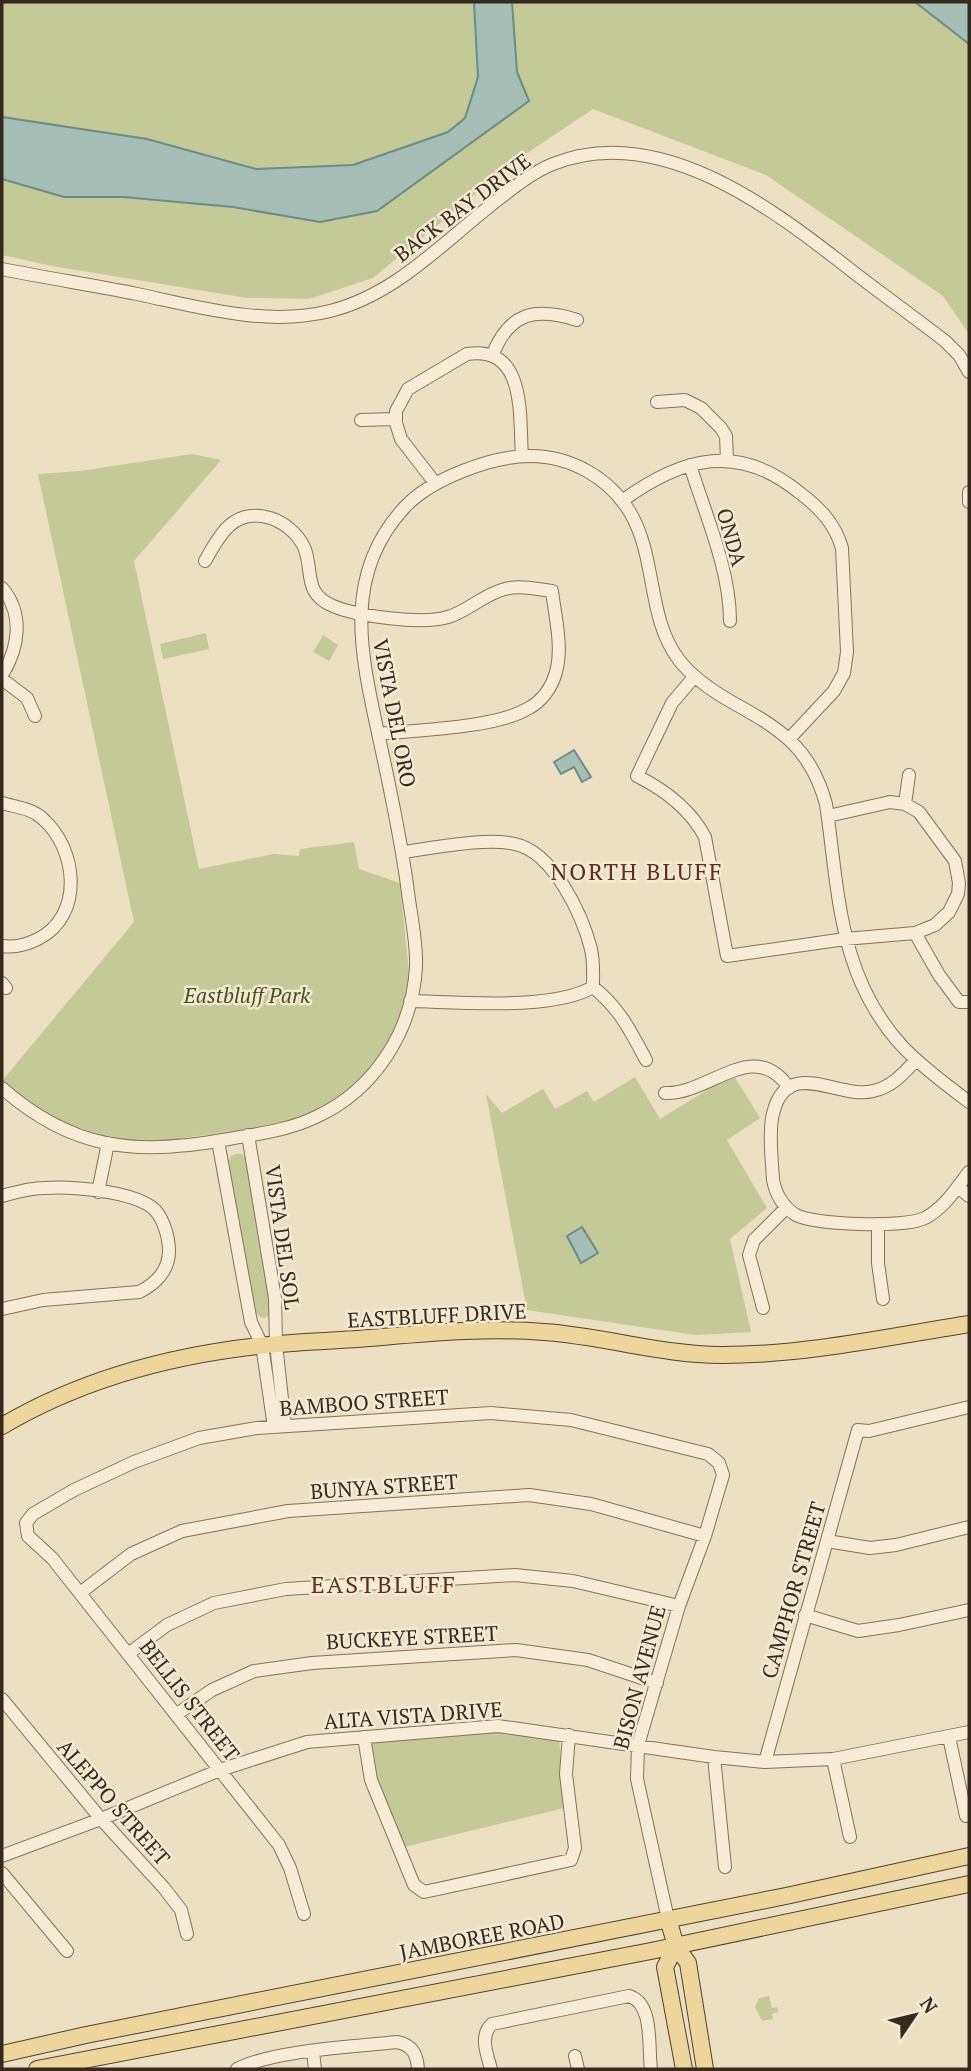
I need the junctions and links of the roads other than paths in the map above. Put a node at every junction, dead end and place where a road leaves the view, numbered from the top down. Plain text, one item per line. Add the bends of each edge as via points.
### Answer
1 (2, 270) edge
2 (577, 320) dead end
3 (492, 356) junction
4 (969, 372) edge
5 (657, 402) dead end
6 (395, 419) junction
7 (360, 420) dead end
8 (522, 456) junction
9 (727, 460) junction
10 (690, 465) junction
11 (435, 483) junction
12 (969, 492) edge
13 (622, 501) junction
14 (969, 502) edge
15 (205, 561) dead end
16 (2, 588) edge
17 (361, 613) junction
18 (730, 621) dead end
19 (2, 677) edge
20 (694, 677) junction
21 (36, 716) dead end
22 (378, 734) junction
23 (790, 738) junction
24 (909, 775) dead end
25 (2, 803) edge
26 (905, 804) junction
27 (828, 816) junction
28 (403, 852) junction
29 (915, 933) junction
30 (845, 939) junction
31 (2, 946) edge
32 (593, 987) junction
33 (410, 1000) junction
34 (969, 1002) edge
35 (646, 1060) dead end
36 (916, 1060) junction
37 (2, 1088) edge
38 (789, 1088) junction
39 (665, 1093) dead end
40 (969, 1102) edge
41 (248, 1135) junction
42 (218, 1141) junction
43 (108, 1143) junction
44 (969, 1172) edge
45 (958, 1187) junction
46 (98, 1192) junction
47 (2, 1196) edge
48 (969, 1196) edge
49 (786, 1208) junction
50 (878, 1224) junction
51 (883, 1299) dead end
52 (763, 1308) dead end
53 (2, 1309) edge
54 (969, 1324) edge
55 (269, 1345) junction
56 (969, 1407) edge
57 (2, 1426) edge
58 (279, 1426) junction
59 (719, 1464) joint
60 (26, 1523) joint
61 (969, 1527) edge
62 (705, 1536) junction
63 (827, 1541) junction
64 (80, 1592) junction
65 (679, 1606) junction
66 (969, 1610) edge
67 (805, 1615) junction
68 (128, 1654) junction
69 (657, 1683) junction
70 (2, 1699) edge
71 (177, 1714) junction
72 (969, 1732) edge
73 (569, 1735) junction
74 (364, 1737) junction
75 (949, 1737) junction
76 (638, 1745) junction
77 (714, 1757) junction
78 (833, 1759) junction
79 (765, 1762) junction
80 (220, 1770) junction
81 (966, 1816) dead end
82 (101, 1819) junction
83 (850, 1837) dead end
84 (2, 1856) edge
85 (969, 1856) edge
86 (725, 1867) dead end
87 (2, 1872) edge
88 (969, 1884) edge
89 (304, 1914) dead end
90 (668, 1919) junction
91 (187, 1934) dead end
92 (676, 1946) junction
93 (67, 1951) dead end
94 (313, 2052) junction
95 (2, 2054) edge
96 (37, 2069) edge
97 (237, 2069) edge
98 (315, 2069) edge
99 (418, 2069) edge
100 (491, 2069) edge
101 (651, 2069) edge
102 (684, 2069) edge
103 (705, 2069) edge

1 - 4 street, BACK BAY DRIVE via 228,313 321,314 387,288 539,170 585,155 638,154 695,170 790,222 944,341
2 - 3 street via 546,312 528,316 508,328
3 - 6 street via 475,353 459,357 415,384 398,403
3 - 8 street via 506,365 515,380
5 - 9 street via 685,400 701,408 726,436
6 - 7 street
6 - 11 street via 401,439
8 - 11 street, VISTA DEL ORO
8 - 13 street, VISTA DEL ORO via 581,467
9 - 10 street
9 - 23 street via 763,469 795,488 827,518 842,548 844,673 834,691
10 - 13 street via 661,474
10 - 18 street, ONDA via 722,568
11 - 17 street, VISTA DEL ORO via 399,513 381,541
12 - 14 street
13 - 20 street, VISTA DEL ORO via 643,543 664,635
15 - 17 street via 230,524 247,516 272,518 302,544 310,581 319,597 335,607
16 - 19 street via 13,607 17,629
17 - 22 street, VISTA DEL ORO via 363,660
17 - 22 street via 432,620 459,613 504,590 552,591 558,664 551,685 536,704 519,713 475,723
19 - 21 street via 27,698
20 - 23 street, VISTA DEL ORO
20 - 30 street via 672,703 637,776 680,804 705,837 727,956
22 - 28 street, VISTA DEL ORO
23 - 27 street, VISTA DEL ORO via 816,774
24 - 26 street
25 - 31 street via 38,815 51,828 68,864 71,892 65,915 52,930 31,942
26 - 27 street via 890,802
26 - 29 street via 924,817 952,854 958,872 958,894 949,912 935,925
27 - 30 street, VISTA DEL ORO
28 - 32 street via 500,842 537,853 555,874 583,925 593,960
28 - 33 street, VISTA DEL ORO via 416,967
29 - 30 street
29 - 34 street via 959,1002
30 - 36 street, VISTA DEL ORO via 867,997
32 - 33 street via 537,1000
32 - 35 street via 619,1011
33 - 41 street, VISTA DEL ORO via 402,1028 384,1060 347,1099 299,1124
36 - 38 street via 895,1081 873,1091 850,1093 811,1081
36 - 40 street, VISTA DEL ORO
37 - 43 street, VISTA DEL ORO via 55,1125
38 - 39 street via 771,1070 752,1066 693,1089
38 - 49 street via 777,1101 772,1116 773,1180
41 - 42 street, VISTA DEL ORO
41 - 55 street, VISTA DEL SOL via 275,1298
42 - 43 street, VISTA DEL ORO via 157,1149
42 - 55 street, VISTA DEL SOL via 251,1322
43 - 46 street
44 - 45 street
45 - 48 street
45 - 50 street via 927,1217 908,1224
46 - 47 street via 46,1187
46 - 53 street via 126,1196 156,1212 167,1236 169,1256 162,1274 148,1288 130,1294 43,1300
49 - 50 street via 811,1220
49 - 52 street via 754,1240 749,1255
50 - 51 street
54 - 55 main road, EASTBLUFF DRIVE via 807,1350 749,1354 655,1350 512,1330
55 - 57 main road, EASTBLUFF DRIVE via 206,1353 129,1371 56,1398
55 - 58 street
56 - 63 street, CAMPHOR STREET via 858,1430
58 - 59 street, BAMBOO STREET via 491,1413 571,1420 708,1454
58 - 60 street, BAMBOO STREET via 200,1438 134,1462 74,1490
59 - 62 street, BISON AVENUE via 723,1475
60 - 64 street, BELLIS STREET via 28,1536
61 - 63 street via 870,1548
62 - 64 street, BUNYA STREET via 591,1504 529,1495 288,1511 182,1531 131,1554
62 - 65 street, BISON AVENUE
63 - 67 street, CAMPHOR STREET
64 - 68 street, BELLIS STREET
65 - 68 street via 573,1581 515,1576 286,1588 214,1603 167,1625
65 - 69 street, BISON AVENUE
66 - 67 street via 858,1631
67 - 79 street, CAMPHOR STREET
68 - 71 street, BELLIS STREET
69 - 71 street, BUCKEYE STREET via 588,1660 516,1650 312,1663 254,1671 212,1690
69 - 76 street, BISON AVENUE
70 - 82 street, ALEPPO STREET
71 - 80 street, BELLIS STREET
72 - 75 street, ALTA VISTA DRIVE
73 - 74 street, ALTA VISTA DRIVE via 498,1726
73 - 74 street via 566,1774 575,1848 571,1860 424,1892 414,1885 371,1780
73 - 76 street, ALTA VISTA DRIVE
74 - 80 street, ALTA VISTA DRIVE via 307,1742
75 - 78 street, ALTA VISTA DRIVE
75 - 81 street
76 - 77 street, ALTA VISTA DRIVE
76 - 90 street, BISON AVENUE via 637,1779
77 - 79 street, ALTA VISTA DRIVE
77 - 86 street
78 - 79 street, ALTA VISTA DRIVE
78 - 83 street
80 - 82 street, ALTA VISTA DRIVE
80 - 89 street, BELLIS STREET via 279,1845
82 - 84 street, ALTA VISTA DRIVE
82 - 91 street, ALEPPO STREET via 181,1910
85 - 90 main road, JAMBOREE ROAD
87 - 93 street
88 - 92 main road
90 - 92 main road, BISON AVENUE
90 - 95 main road, JAMBOREE ROAD
92 - 96 main road
92 - 102 main road via 665,1967
92 - 103 main road, BISON AVENUE via 688,1963
94 - 97 street via 274,2057
94 - 98 street
94 - 99 street via 404,2043 413,2050
100 - 101 street via 485,2039 492,2024 629,1996 643,2006

